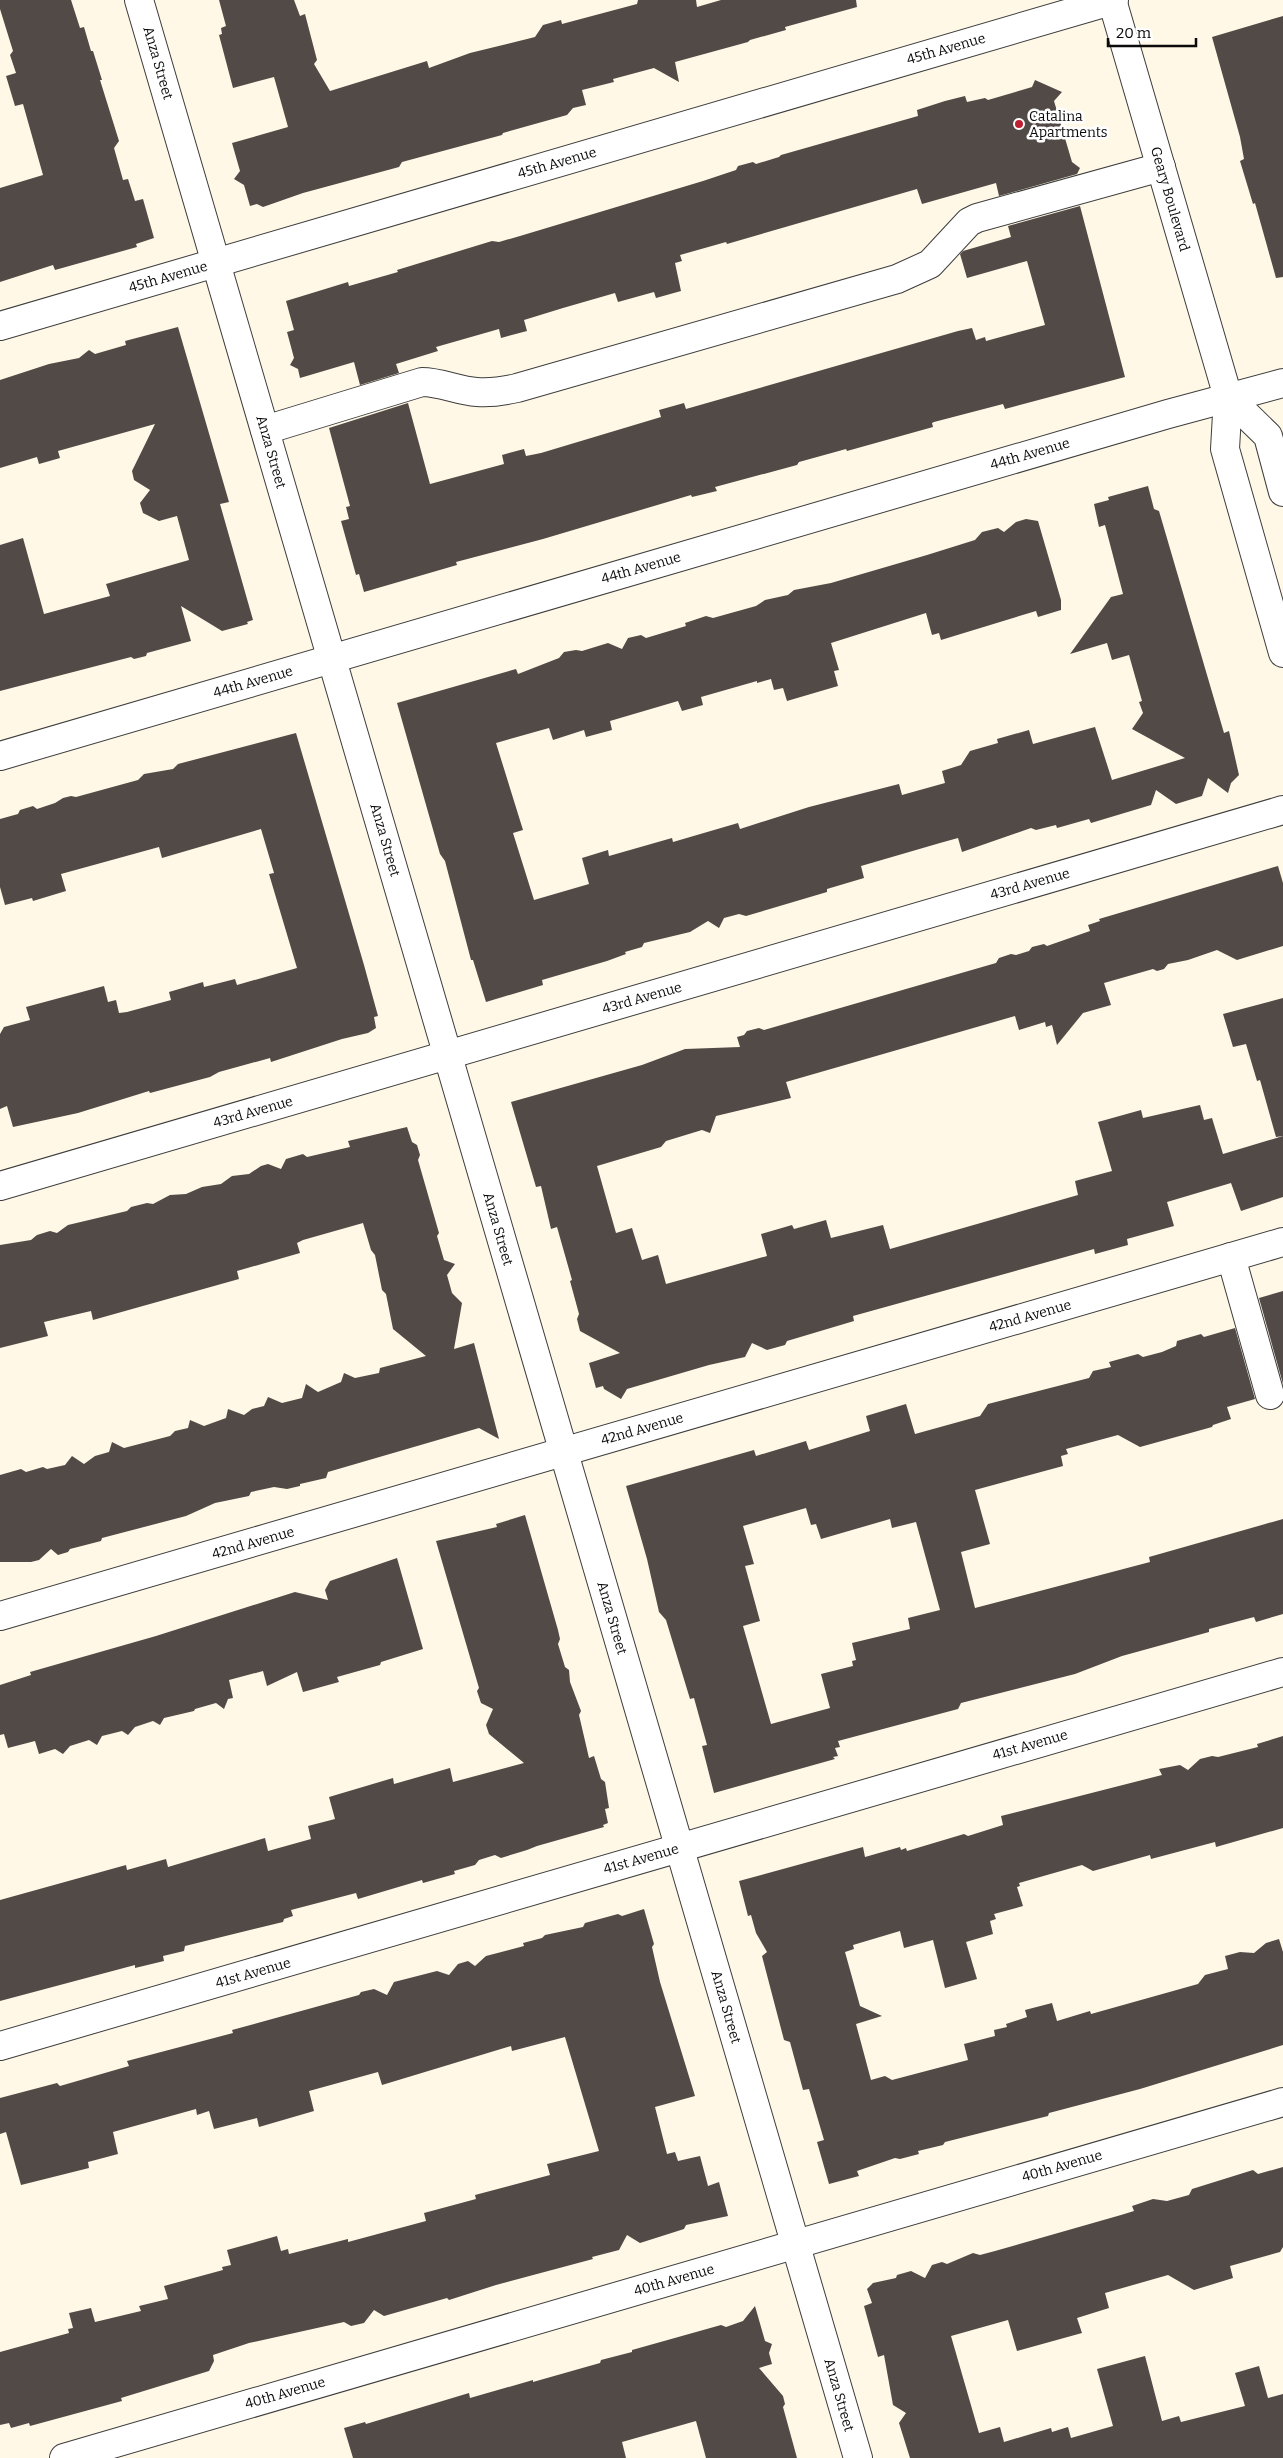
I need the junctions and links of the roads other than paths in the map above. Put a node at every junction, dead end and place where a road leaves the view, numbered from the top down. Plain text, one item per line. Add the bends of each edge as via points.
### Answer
1 (139, 0) edge
2 (1113, 0) edge
3 (1161, 167) junction
4 (216, 263) junction
5 (0, 326) edge
6 (1283, 383) edge
7 (1228, 397) junction
8 (265, 430) junction
9 (1283, 492) edge
10 (1283, 653) edge
11 (332, 659) junction
12 (0, 756) edge
13 (1283, 810) edge
14 (448, 1055) junction
15 (0, 1186) edge
16 (1283, 1242) edge
17 (1231, 1257) junction
18 (1270, 1395) dead end
19 (564, 1452) junction
20 (0, 1616) edge
21 (1283, 1672) edge
22 (679, 1848) junction
23 (0, 2046) edge
24 (1283, 2102) edge
25 (795, 2244) junction
26 (64, 2458) edge
27 (858, 2458) edge

1 - 4 street, Anza Street
2 - 3 street, Geary Boulevard
2 - 4 street, 45th Avenue
3 - 7 street, Geary Boulevard
3 - 8 street via 977,218 969,222 930,264 897,279 517,388 476,392 436,382 422,382
4 - 5 street, 45th Avenue
4 - 8 street, Anza Street
6 - 7 street, 44th Avenue
7 - 9 street, Geary Boulevard via 1268,436
7 - 10 street, Geary Boulevard via 1225,449
7 - 11 street, 44th Avenue
8 - 11 street, Anza Street
11 - 12 street, 44th Avenue
11 - 14 street, Anza Street
13 - 14 street, 43rd Avenue
14 - 15 street, 43rd Avenue
14 - 19 street, Anza Street
16 - 17 street, 42nd Avenue
17 - 18 street
17 - 19 street, 42nd Avenue
19 - 20 street, 42nd Avenue
19 - 22 street, Anza Street
21 - 22 street, 41st Avenue
22 - 23 street, 41st Avenue
22 - 25 street, Anza Street
24 - 25 street, 40th Avenue
25 - 26 street, 40th Avenue
25 - 27 street, Anza Street

